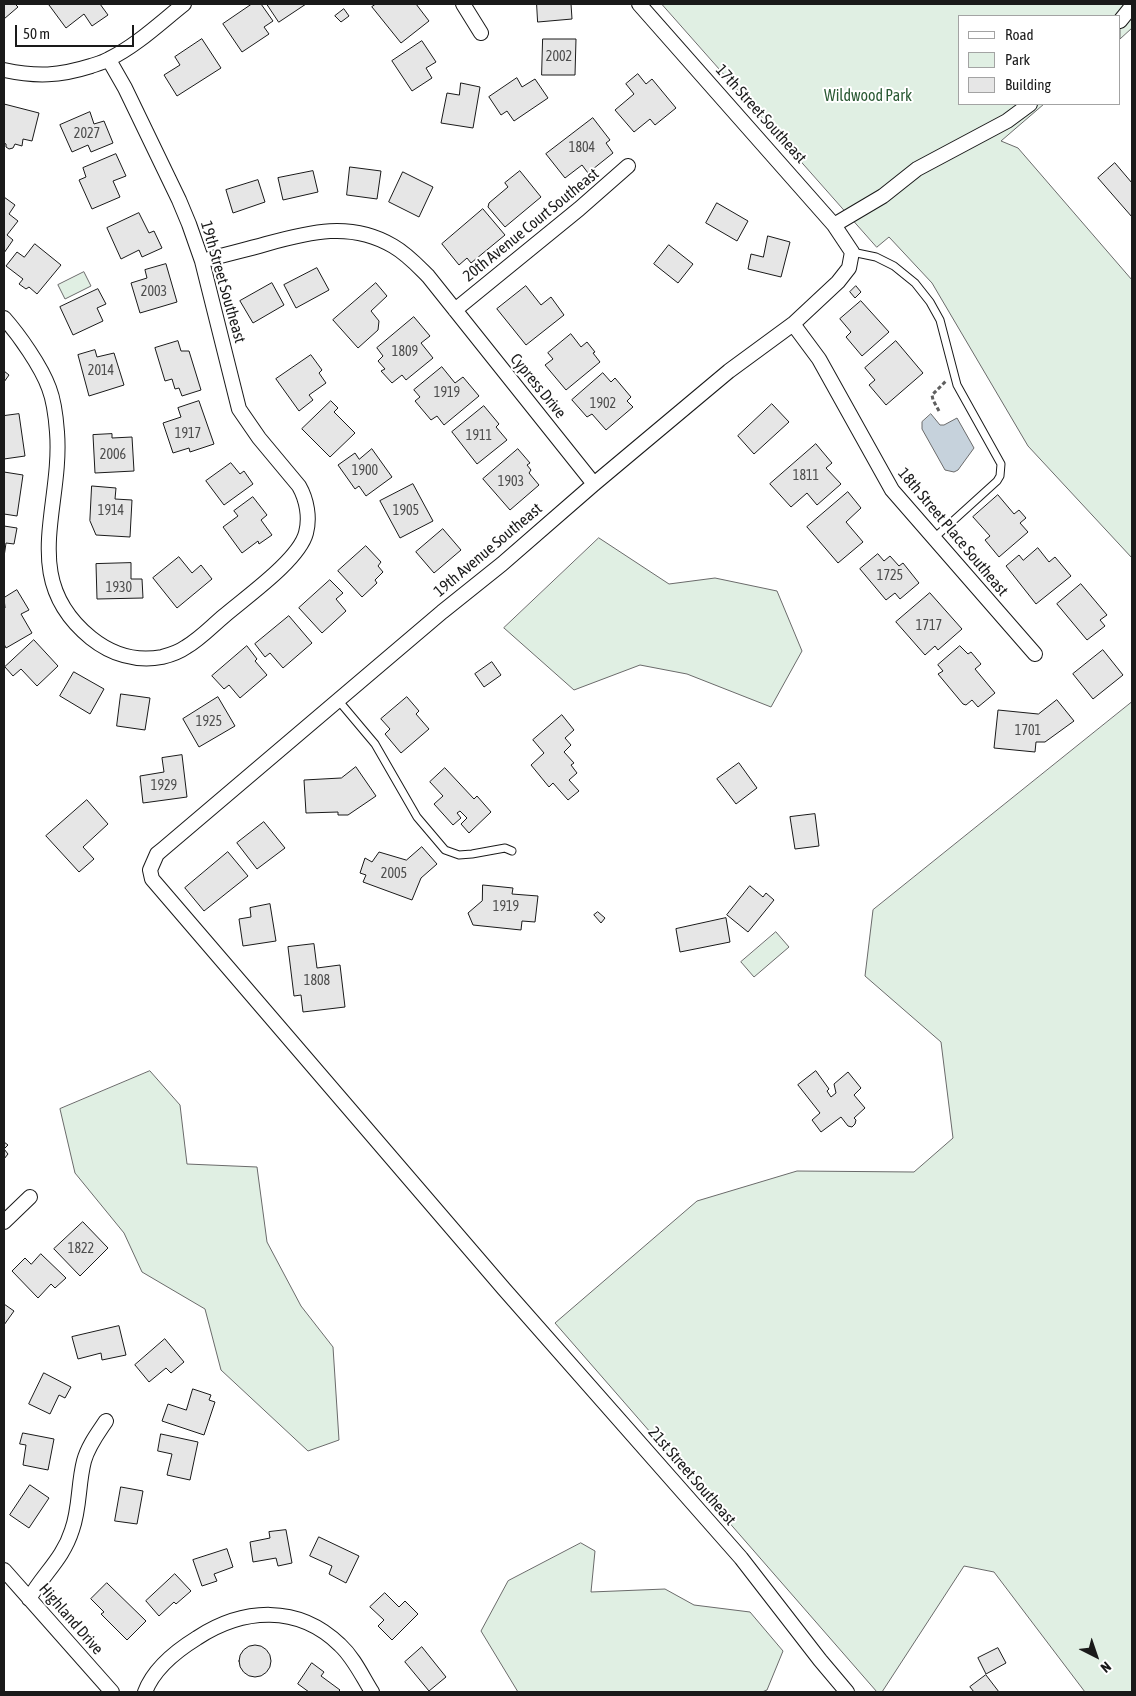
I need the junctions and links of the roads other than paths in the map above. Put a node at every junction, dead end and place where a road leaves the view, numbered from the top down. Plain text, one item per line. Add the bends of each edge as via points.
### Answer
1 (184, 4) edge
2 (463, 4) edge
3 (639, 4) edge
4 (1132, 6) edge
5 (1121, 20) edge
6 (481, 33) dead end
7 (109, 60) junction
8 (4, 70) edge
9 (1029, 105) edge
10 (628, 166) dead end
11 (834, 225) junction
12 (852, 252) junction
13 (202, 261) junction
14 (455, 310) junction
15 (4, 318) edge
16 (792, 324) junction
17 (594, 484) junction
18 (934, 539) junction
19 (1034, 654) dead end
20 (338, 700) junction
21 (512, 850) dead end
22 (152, 879) joint
23 (30, 1197) dead end
24 (4, 1222) edge
25 (106, 1421) dead end
26 (4, 1570) edge
27 (29, 1599) junction
28 (112, 1692) edge
29 (145, 1692) edge
30 (372, 1692) edge
31 (847, 1692) edge

1 - 7 street
2 - 6 street
3 - 11 street, 17th Street Southeast
4 - 5 street
7 - 8 street via 52,75
7 - 13 street, 19th Street Southeast via 180,200
9 - 11 street via 1007,121 917,169 883,196
10 - 14 street, 20th Avenue Court Southeast
11 - 12 street, 17th Street Southeast
12 - 16 street, 19th Avenue Southeast via 849,268 838,282
12 - 18 lane via 876,257 894,266 924,293 940,320 957,385 998,455 1002,470 997,481
13 - 14 street, Cypress Drive via 323,231 372,236 392,245 416,263
13 - 15 street, 19th Street Southeast via 239,409 299,486 304,495 307,526 301,546 286,564 186,647 160,657 118,655 90,637 59,600 50,567 49,542 57,453 54,412 40,369
14 - 17 street, Cypress Drive
16 - 17 street, 19th Avenue Southeast via 729,371
16 - 18 street, 18th Street Place Southeast via 819,358 892,490
17 - 20 street, 19th Avenue Southeast
18 - 19 street, 18th Street Place Southeast
20 - 21 lane via 375,744 417,817 445,850 459,855 505,848
20 - 22 street, 19th Avenue Southeast via 157,854 150,870
22 - 31 street, 21st Street Southeast via 504,1289 741,1558
23 - 24 street
25 - 27 street via 84,1461 72,1532 65,1548
26 - 27 street, Highland Drive
27 - 28 street, Highland Drive
29 - 30 street via 159,1669 192,1641 223,1623 264,1614 299,1620 329,1635 348,1654

